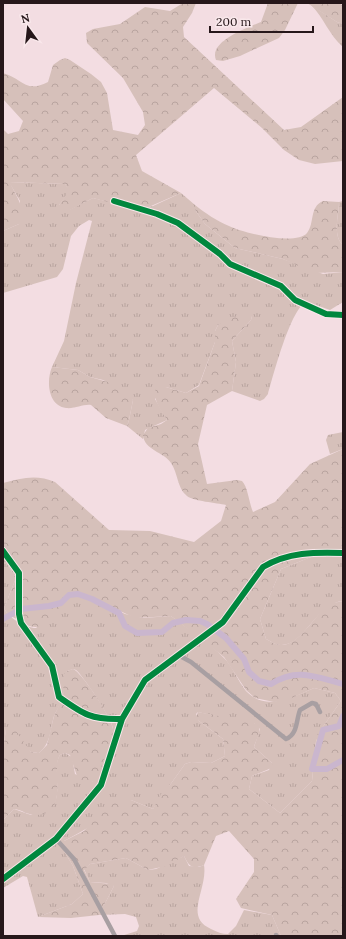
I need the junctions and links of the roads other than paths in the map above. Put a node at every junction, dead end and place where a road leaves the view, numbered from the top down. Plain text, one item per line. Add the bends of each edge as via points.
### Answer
1 (114, 201) dead end
2 (343, 315) edge
3 (3, 550) edge
4 (343, 553) edge
5 (180, 656) junction
6 (320, 712) dead end
7 (122, 719) junction
8 (56, 839) junction
9 (3, 879) edge
10 (115, 936) edge

1 - 2 street via 178,223 230,264 281,286 295,300 326,314
3 - 7 street via 19,573 19,614 22,623 52,666 59,696 88,716
4 - 5 street via 294,554 272,561 263,567 223,622
5 - 6 street via 191,662 286,739 295,730 300,710 312,703 316,704
5 - 7 street via 145,680
7 - 8 street via 101,784
8 - 9 street
8 - 10 street via 74,859

